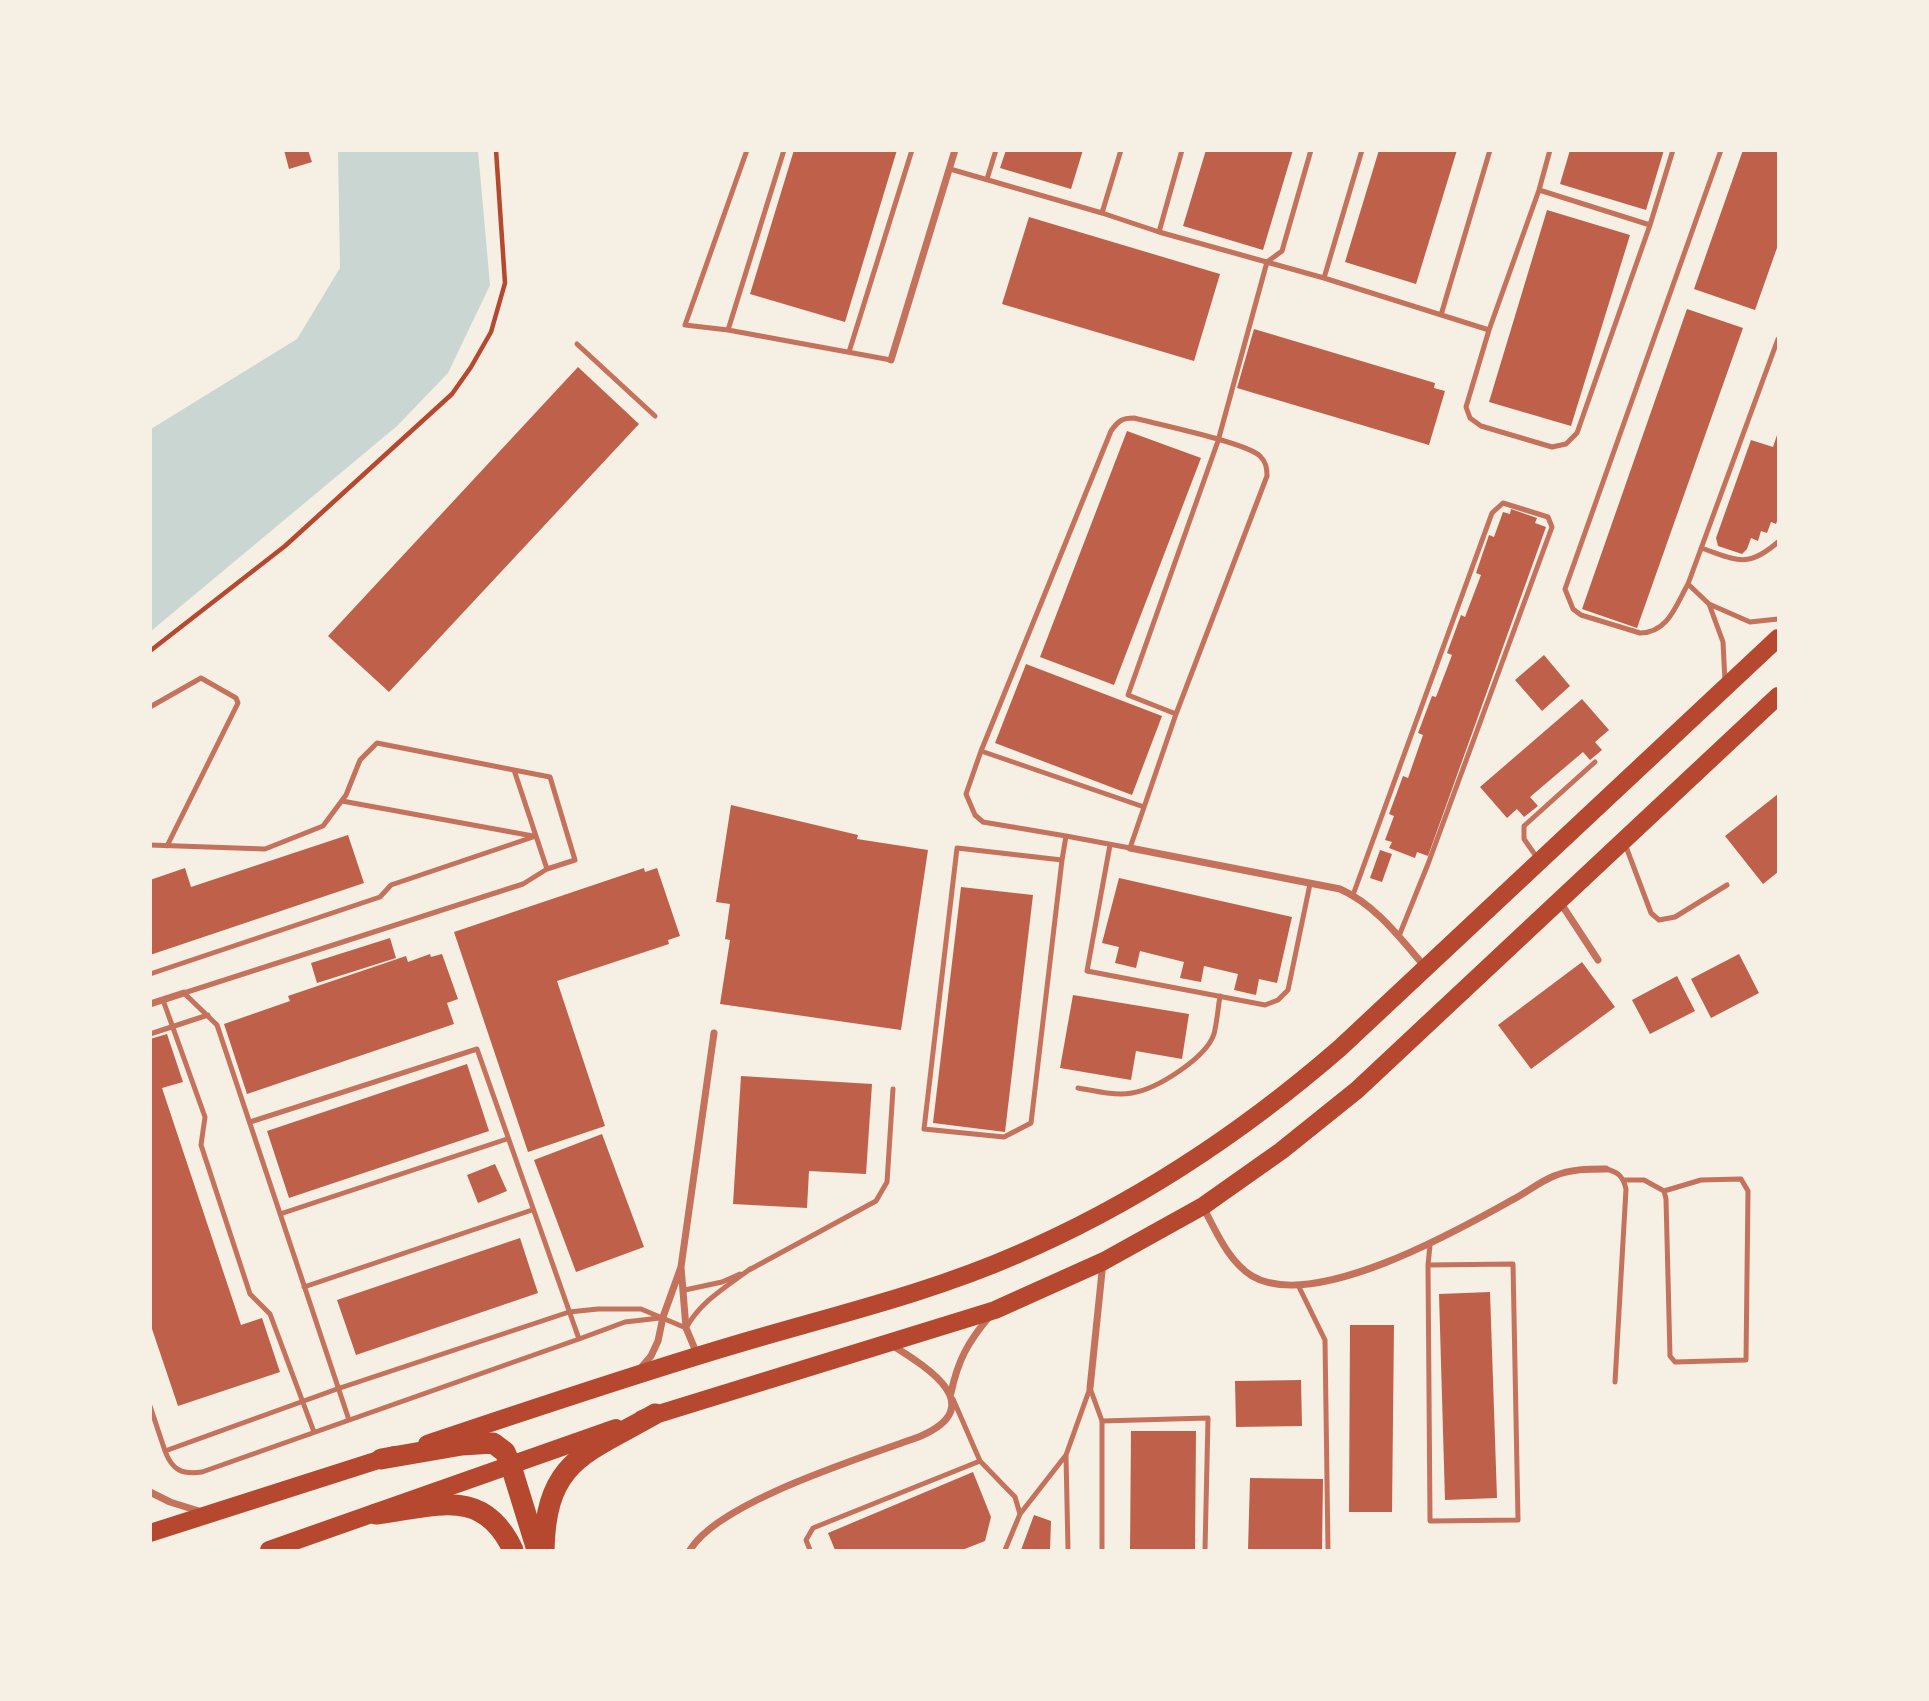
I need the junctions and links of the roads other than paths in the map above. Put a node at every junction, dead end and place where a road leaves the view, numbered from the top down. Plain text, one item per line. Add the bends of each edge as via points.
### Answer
1 (747, 150) edge
2 (784, 150) edge
3 (912, 150) edge
4 (955, 150) edge
5 (996, 150) edge
6 (1121, 150) edge
7 (1182, 150) edge
8 (1311, 150) edge
9 (1362, 150) edge
10 (1490, 150) edge
11 (1550, 150) edge
12 (1673, 150) edge
13 (1721, 150) edge
14 (950, 169) junction
15 (988, 179) junction
16 (1539, 190) junction
17 (1102, 213) junction
18 (1650, 225) junction
19 (1159, 232) junction
20 (1267, 262) junction
21 (1324, 278) junction
22 (1441, 314) junction
23 (728, 330) junction
24 (1489, 330) junction
25 (1779, 339) edge
26 (577, 344) dead end
27 (849, 352) junction
28 (891, 360) joint
29 (656, 416) dead end
30 (1218, 440) junction
31 (1779, 542) edge
32 (1702, 548) junction
33 (1688, 584) junction
34 (1709, 604) junction
35 (1779, 619) edge
36 (1779, 638) edge
37 (1725, 687) junction
38 (1779, 696) edge
39 (150, 707) edge
40 (1176, 713) junction
41 (981, 751) junction
42 (1595, 762) dead end
43 (514, 770) junction
44 (342, 801) junction
45 (1144, 807) junction
46 (536, 836) junction
47 (1066, 836) junction
48 (1623, 841) junction
49 (150, 845) edge
50 (1110, 845) junction
51 (167, 846) junction
52 (1130, 848) junction
53 (1062, 860) junction
54 (1539, 861) junction
55 (547, 869) junction
56 (1310, 884) junction
57 (1727, 885) dead end
58 (1353, 895) junction
59 (1559, 900) junction
60 (1399, 936) junction
61 (1598, 960) dead end
62 (1426, 968) junction
63 (150, 974) edge
64 (184, 993) junction
65 (1220, 996) junction
66 (163, 1000) junction
67 (150, 1004) edge
68 (208, 1015) junction
69 (174, 1026) junction
70 (714, 1033) dead end
71 (150, 1034) edge
72 (1078, 1088) dead end
73 (893, 1089) dead end
74 (250, 1122) junction
75 (507, 1139) junction
76 (1606, 1169) joint
77 (1624, 1180) junction
78 (1664, 1191) junction
79 (1203, 1206) junction
80 (532, 1210) junction
81 (280, 1214) junction
82 (1430, 1245) junction
83 (1104, 1261) junction
84 (1429, 1265) junction
85 (681, 1267) junction
86 (750, 1269) junction
87 (1298, 1285) junction
88 (304, 1287) junction
89 (685, 1290) junction
90 (995, 1310) junction
91 (569, 1312) junction
92 (663, 1317) junction
93 (686, 1328) junction
94 (579, 1339) junction
95 (889, 1343) junction
96 (697, 1356) junction
97 (634, 1376) junction
98 (1615, 1381) dead end
99 (1090, 1388) junction
100 (337, 1389) junction
101 (952, 1396) junction
102 (303, 1401) junction
103 (150, 1406) edge
104 (655, 1414) junction
105 (349, 1420) junction
106 (1102, 1421) junction
107 (314, 1432) junction
108 (165, 1451) junction
109 (1066, 1455) junction
110 (381, 1459) junction
111 (980, 1461) junction
112 (512, 1466) junction
113 (150, 1492) edge
114 (209, 1514) junction
115 (376, 1514) junction
116 (1020, 1514) junction
117 (150, 1534) edge
118 (269, 1550) edge
119 (513, 1550) edge
120 (537, 1550) edge
121 (544, 1550) edge
122 (690, 1550) edge
123 (810, 1550) edge
124 (1005, 1550) edge
125 (1069, 1550) edge
126 (1102, 1550) edge
127 (1205, 1550) edge
128 (1328, 1550) edge

1 - 23 lane via 685,325
2 - 23 lane
3 - 27 lane
4 - 14 street
5 - 15 lane
6 - 17 lane
7 - 19 lane
8 - 20 lane via 1282,251
9 - 21 lane
10 - 22 lane
11 - 16 lane
12 - 18 lane
13 - 33 lane via 1565,589 1573,609 1581,615 1640,634 1667,622
14 - 15 lane
14 - 28 street
15 - 17 lane
16 - 18 lane
16 - 24 lane
17 - 19 lane
18 - 24 lane via 1577,433 1566,444 1552,447 1481,426 1470,418 1466,407
19 - 20 lane
20 - 21 lane
20 - 30 lane
21 - 22 lane
22 - 24 lane
23 - 27 lane
25 - 32 lane
26 - 29 lane
27 - 28 lane
30 - 40 lane via 1254,451 1265,464 1267,476
30 - 40 lane via 1128,695
30 - 41 lane via 1134,418 1117,422
31 - 32 lane via 1763,555 1742,561
32 - 33 lane
33 - 34 lane
34 - 35 lane via 1750,622
34 - 37 lane via 1723,642
36 - 37 main road
37 - 54 main road
38 - 48 main road
39 - 51 lane via 201,678 238,703
40 - 45 lane
41 - 45 lane
41 - 47 lane via 966,794 975,815 983,822
42 - 54 lane via 1524,827 1524,839
43 - 44 lane via 377,743 360,760
43 - 46 lane
43 - 55 lane via 550,777 575,860
44 - 46 lane
44 - 51 lane via 323,826 265,849
45 - 52 lane
46 - 55 lane
46 - 63 lane via 391,885 380,897
47 - 50 lane
47 - 53 lane
48 - 57 lane via 1651,913 1659,920 1675,917
48 - 59 main road
49 - 51 lane
50 - 52 lane
50 - 65 lane via 1087,971
52 - 56 street
53 - 53 lane via 957,848 924,1129 1004,1138 1031,1123
54 - 62 main road
55 - 64 lane via 523,884
56 - 58 street
56 - 65 lane via 1288,990 1265,1005
58 - 60 street
58 - 60 lane via 1492,513 1503,503 1548,517 1552,527
59 - 61 street
59 - 79 main road via 1357,1090
60 - 62 street
62 - 96 main road via 1255,1117 1166,1179 1088,1221 1015,1256 922,1289
64 - 66 street
64 - 68 lane
65 - 72 lane via 1207,1047 1163,1081 1132,1093
66 - 67 street
66 - 69 lane
68 - 69 lane
68 - 74 lane via 216,1025
69 - 71 lane
69 - 102 lane via 205,1117 201,1145 250,1294 270,1314
70 - 85 street
73 - 86 lane via 887,1182 876,1201
74 - 75 lane via 477,1049
74 - 81 lane
75 - 80 lane
75 - 81 lane
76 - 77 lane
76 - 82 street via 1581,1168 1553,1177
77 - 78 lane via 1644,1180
77 - 98 lane
78 - 78 lane via 1670,1356 1675,1362 1746,1360 1748,1191 1741,1179 1701,1180
79 - 83 main road
79 - 87 street via 1228,1252 1252,1275 1271,1283
80 - 88 lane
80 - 91 lane
81 - 88 lane
82 - 84 lane
82 - 87 street via 1339,1277
83 - 90 main road
83 - 99 street
84 - 84 lane via 1430,1521 1518,1520 1513,1264
85 - 89 street
85 - 92 street
86 - 89 lane via 722,1282
86 - 93 lane via 709,1299
87 - 128 lane via 1325,1340
88 - 100 lane
89 - 93 street
90 - 95 main road
90 - 101 street via 970,1339 957,1366
91 - 92 lane via 641,1309
91 - 94 lane
91 - 100 lane
92 - 93 lane
92 - 94 lane via 625,1322
92 - 97 street via 651,1356
93 - 96 street
94 - 105 lane
95 - 101 street via 932,1371
95 - 104 main road
96 - 97 main road
97 - 110 main road
99 - 106 lane
99 - 109 lane
100 - 102 lane
100 - 105 lane
101 - 111 lane
101 - 122 street via 950,1411 935,1430 741,1508 714,1525
102 - 107 lane
102 - 108 lane
103 - 108 lane
104 - 112 main road
104 - 121 highway via 582,1456 561,1476 550,1498
105 - 107 lane
106 - 126 lane
106 - 127 lane via 1208,1418
107 - 108 lane via 189,1474 177,1471
109 - 116 lane
109 - 125 lane
110 - 112 highway via 493,1443 505,1452
110 - 114 main road
111 - 116 lane via 1015,1497
111 - 123 lane via 813,1528 806,1540
112 - 115 main road
112 - 120 highway
113 - 114 street
114 - 117 main road
115 - 118 main road
115 - 119 highway via 454,1505 476,1508 492,1518
116 - 124 lane

